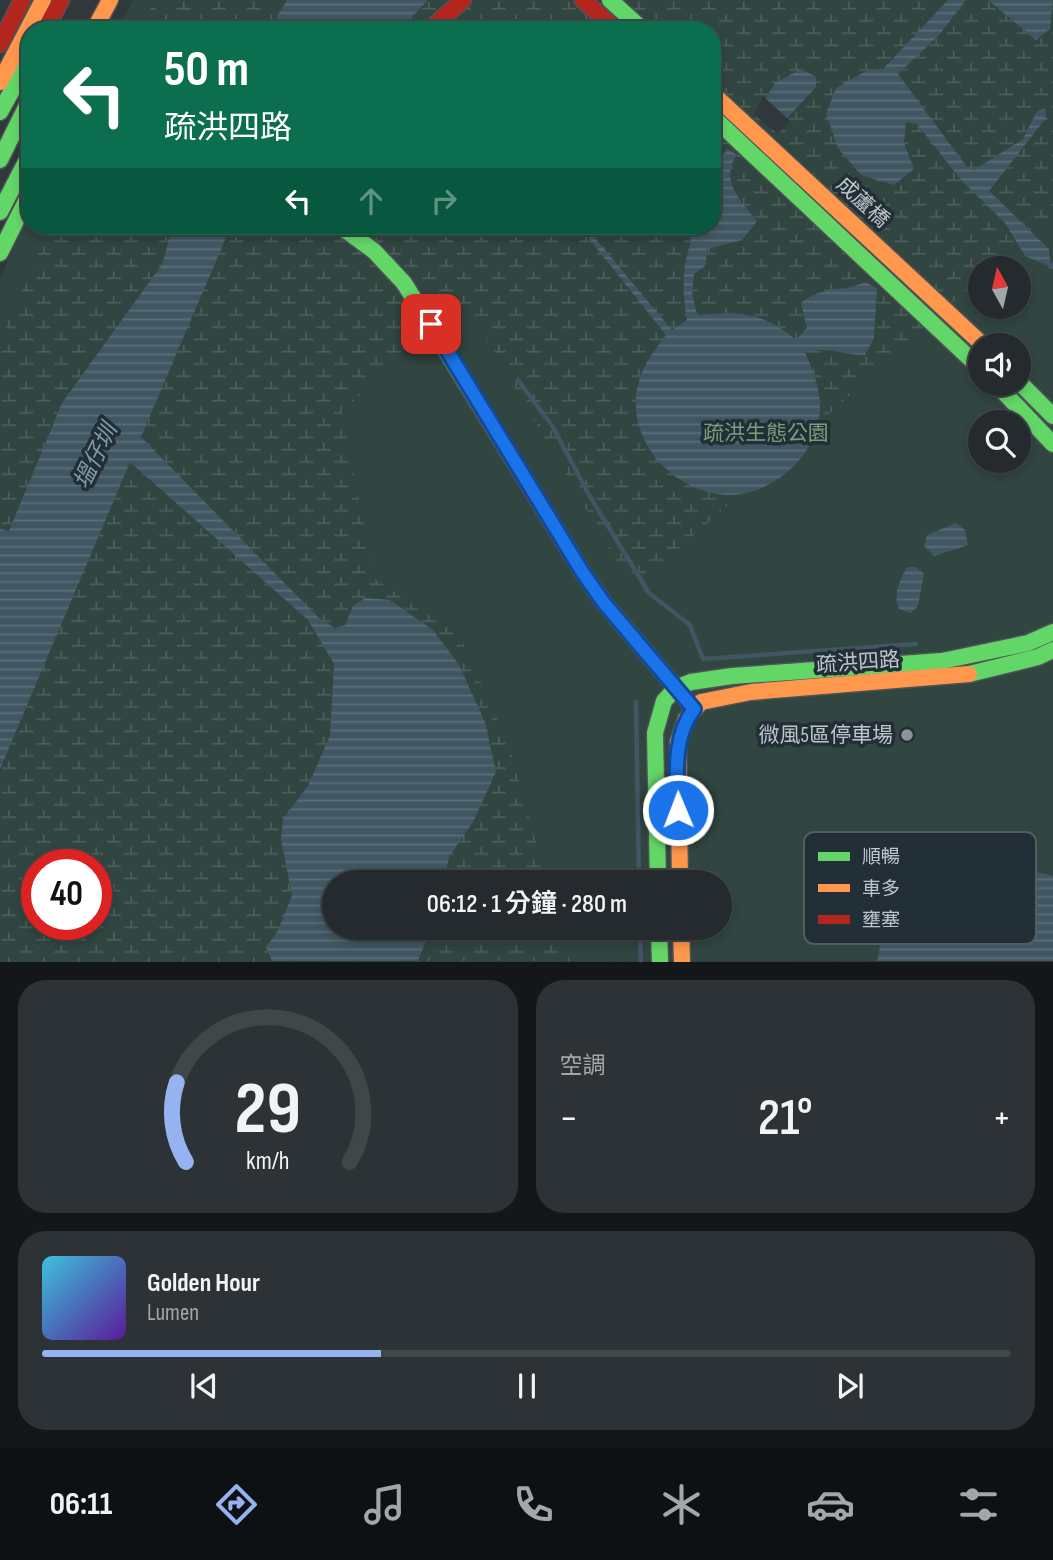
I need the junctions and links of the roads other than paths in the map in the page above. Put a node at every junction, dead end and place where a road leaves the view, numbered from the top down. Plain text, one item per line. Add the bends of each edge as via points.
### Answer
1 (22, 0) edge
2 (43, 0) edge
3 (61, 0) edge
4 (78, 0) edge
5 (110, 0) edge
6 (463, 0) edge
7 (583, 0) edge
8 (610, 0) edge
9 (32, 21) edge
10 (50, 21) edge
11 (68, 21) edge
12 (100, 21) edge
13 (439, 21) edge
14 (606, 21) edge
15 (633, 21) edge
16 (21, 42) edge
17 (0, 44) edge
18 (21, 74) edge
19 (0, 82) edge
20 (721, 101) edge
21 (0, 112) edge
22 (21, 117) edge
23 (721, 124) edge
24 (0, 160) edge
25 (21, 171) edge
26 (21, 211) edge
27 (0, 212) edge
28 (352, 235) edge
29 (0, 253) edge
30 (970, 333) edge
31 (968, 357) edge
32 (1031, 394) edge
33 (1007, 396) edge
34 (1053, 416) edge
35 (1053, 444) edge
36 (1053, 632) edge
37 (1053, 650) edge
38 (676, 688) junction
39 (694, 709) junction
40 (658, 870) edge
41 (680, 870) edge
42 (659, 940) edge
43 (681, 940) edge
44 (660, 961) edge
45 (682, 961) edge

1 - 17 main road
2 - 9 main road
3 - 10 main road
4 - 11 main road
5 - 12 main road
6 - 13 main road
7 - 14 main road
8 - 15 main road
16 - 19 main road
18 - 21 main road
20 - 30 main road, 成蘆橋
22 - 24 main road
23 - 31 main road, 成蘆橋
25 - 27 main road
26 - 29 main road
28 - 38 main road via 374,251 411,293 583,573
32 - 34 main road
33 - 35 main road
36 - 38 main road, 疏洪四路 via 1028,643 942,661 732,676
37 - 39 main road, 疏洪四路 via 965,675 731,694 711,698
38 - 39 main road
38 - 40 main road via 664,701 655,733
39 - 41 main road via 678,742
42 - 44 main road
43 - 45 main road

